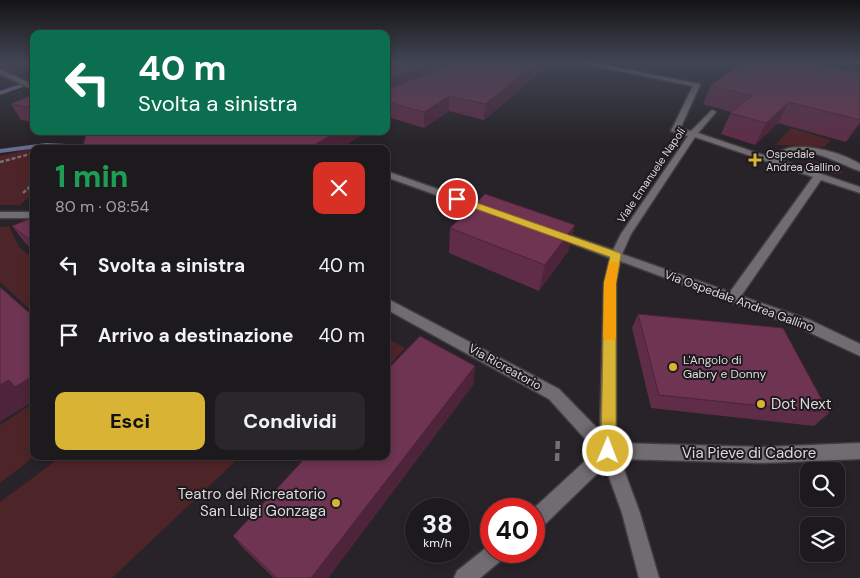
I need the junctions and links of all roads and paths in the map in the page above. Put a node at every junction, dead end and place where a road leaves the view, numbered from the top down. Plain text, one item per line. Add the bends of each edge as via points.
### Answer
1 (695, 89) edge
2 (712, 112) edge
3 (693, 134) junction
4 (30, 154) edge
5 (774, 161) junction
6 (0, 162) edge
7 (860, 168) edge
8 (390, 175) edge
9 (819, 176) junction
10 (860, 190) edge
11 (496, 213) edge
12 (0, 215) edge
13 (30, 215) edge
14 (542, 229) edge
15 (616, 255) junction
16 (733, 298) junction
17 (390, 305) edge
18 (860, 350) edge
19 (608, 451) junction
20 (860, 451) edge
21 (545, 511) edge
22 (483, 563) edge
23 (464, 578) edge
24 (650, 578) edge

1 - 3 street via 676,131
2 - 3 street, Viale Emanuele Napoli
3 - 5 street
3 - 15 street, Viale Emanuele Napoli via 626,234
4 - 6 path
5 - 7 street via 782,152 816,151
5 - 9 street
8 - 11 street
9 - 10 street
9 - 16 street
12 - 13 street
14 - 15 street, Via Ospedale Andrea Gallino
15 - 16 street, Via Ospedale Andrea Gallino
15 - 19 street via 610,283
16 - 18 street, Via Ospedale Andrea Gallino via 806,324
17 - 19 street, Via Ricreatorio via 554,394
19 - 20 street, Via Pieve di Cadore via 762,455
19 - 21 street
19 - 24 street
22 - 23 street

